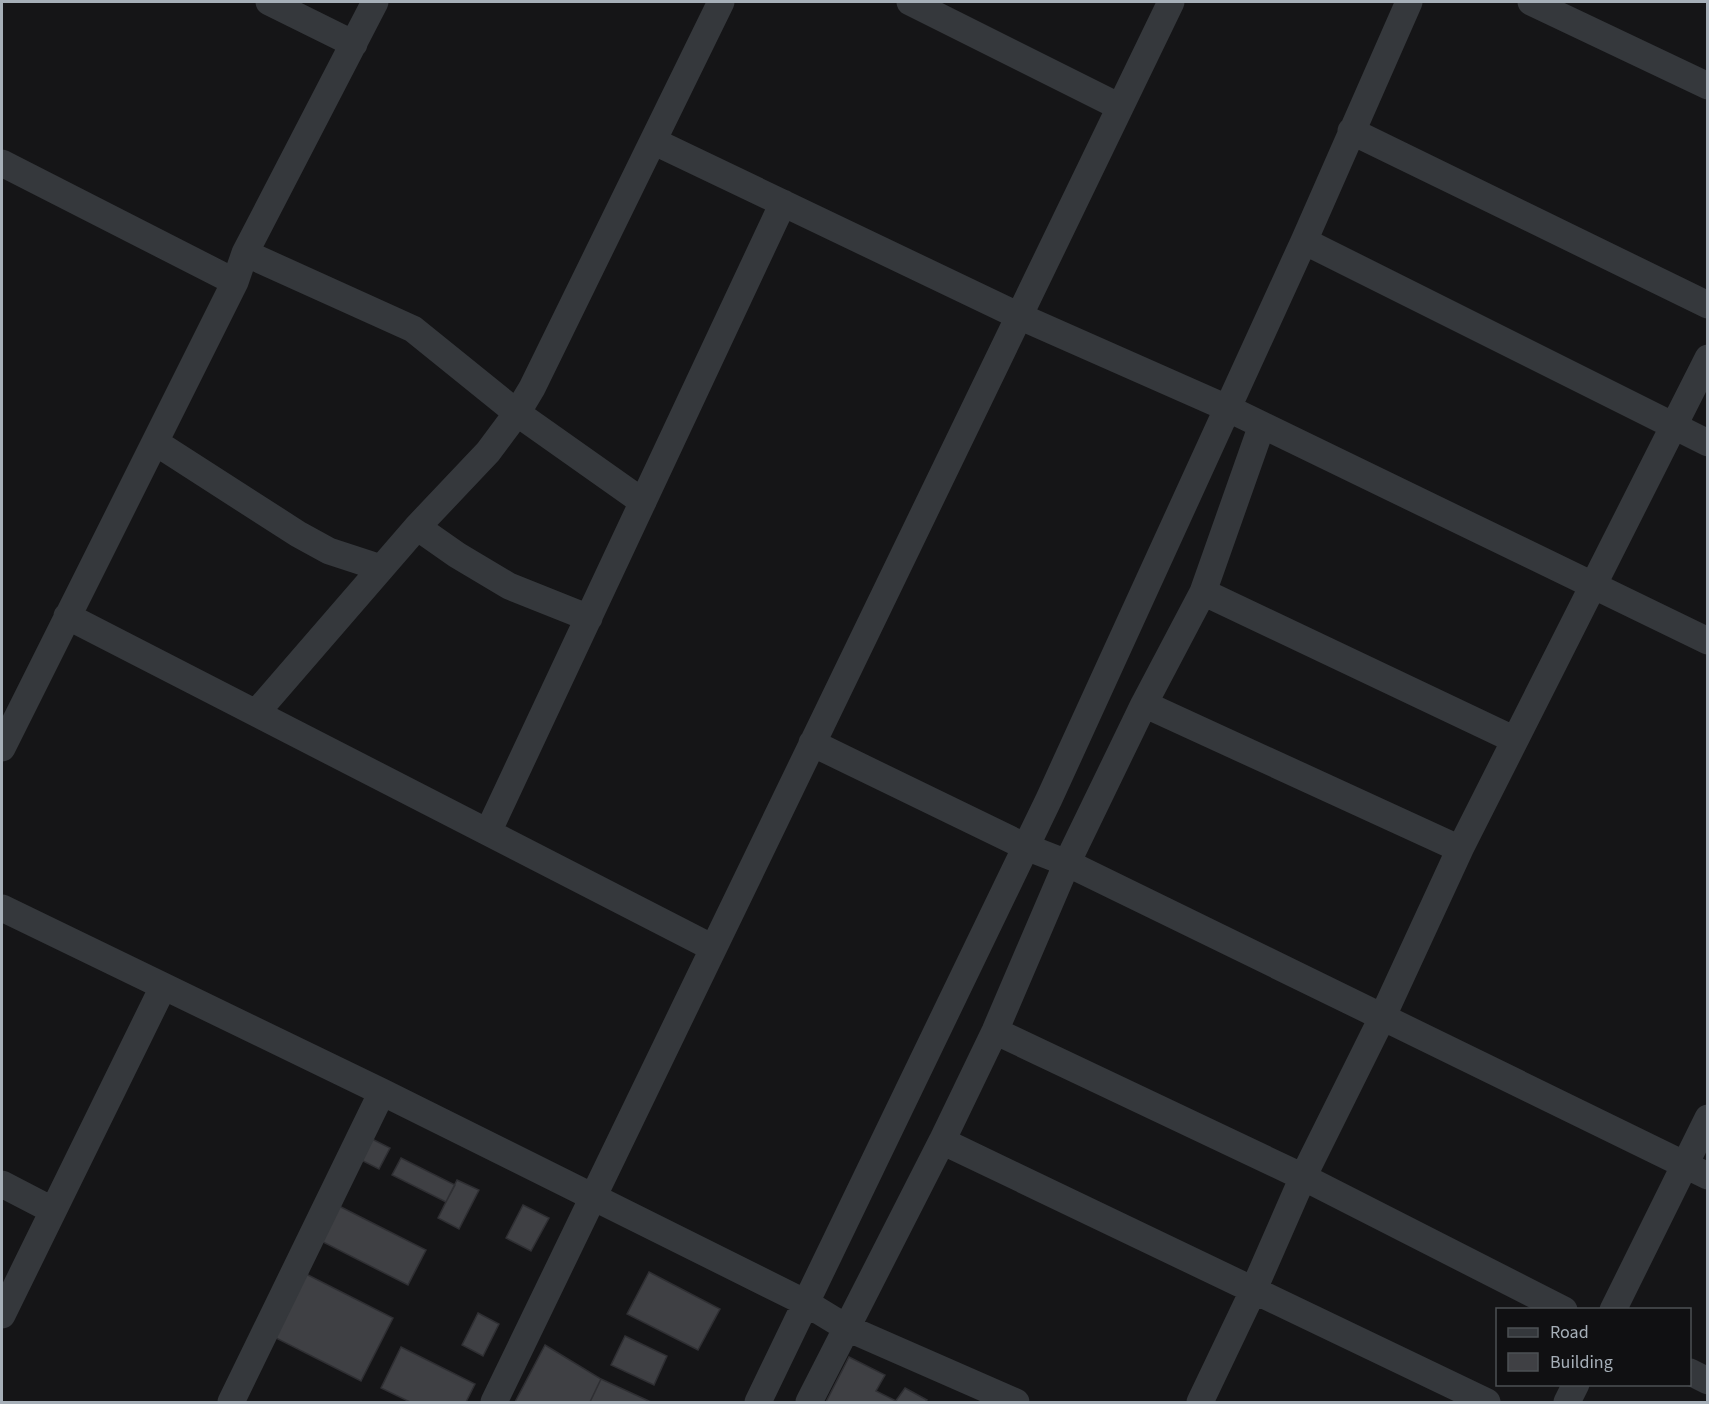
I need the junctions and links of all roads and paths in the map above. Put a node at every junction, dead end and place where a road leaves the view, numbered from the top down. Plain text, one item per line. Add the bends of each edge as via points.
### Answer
1 (268, 2) edge
2 (375, 2) edge
3 (721, 2) edge
4 (910, 2) edge
5 (1171, 2) edge
6 (1409, 2) edge
7 (1531, 2) edge
8 (354, 44) junction
9 (1707, 86) edge
10 (1120, 107) junction
11 (1352, 131) junction
12 (653, 141) junction
13 (2, 163) edge
14 (783, 203) junction
15 (1304, 241) junction
16 (245, 253) junction
17 (235, 282) junction
18 (1707, 305) edge
19 (1019, 315) junction
20 (1707, 358) edge
21 (1227, 408) junction
22 (517, 413) junction
23 (1262, 425) junction
24 (1673, 427) junction
25 (155, 442) junction
26 (1707, 443) edge
27 (643, 502) junction
28 (417, 526) junction
29 (381, 568) junction
30 (1592, 587) junction
31 (1203, 592) junction
32 (67, 616) junction
33 (589, 618) junction
34 (1707, 641) edge
35 (1144, 704) junction
36 (256, 713) junction
37 (1515, 740) junction
38 (812, 743) junction
39 (2, 748) edge
40 (488, 832) junction
41 (1026, 847) junction
42 (1460, 849) junction
43 (1067, 863) junction
44 (2, 908) edge
45 (713, 948) junction
46 (163, 987) junction
47 (1382, 1018) junction
48 (995, 1030) junction
49 (382, 1092) junction
50 (1707, 1118) edge
51 (942, 1141) junction
52 (1696, 1170) edge
53 (1303, 1177) junction
54 (2, 1184) edge
55 (592, 1197) junction
56 (52, 1210) junction
57 (1254, 1289) junction
58 (806, 1303) junction
59 (1560, 1308) edge
60 (1614, 1308) edge
61 (2, 1315) edge
62 (847, 1328) junction
63 (1691, 1373) edge
64 (1707, 1381) edge
65 (1575, 1386) edge
66 (231, 1402) edge
67 (494, 1402) edge
68 (759, 1402) edge
69 (809, 1402) edge
70 (1016, 1402) edge
71 (1200, 1402) edge
72 (1487, 1402) edge
73 (1568, 1402) edge

1 - 8 street
2 - 8 street
3 - 12 street
4 - 10 street
5 - 10 street
6 - 11 street
7 - 9 street
8 - 16 street
10 - 19 street
11 - 15 street
11 - 18 street
12 - 14 street
12 - 22 street
13 - 17 street
14 - 19 street
14 - 27 street
15 - 21 street
15 - 24 street
16 - 17 street
16 - 22 street via 413,329
17 - 25 street
19 - 21 street
19 - 38 street
20 - 24 street
21 - 23 street
21 - 41 street
22 - 27 street
22 - 28 street via 488,452
23 - 30 street
23 - 31 street
24 - 26 street
24 - 30 street
25 - 29 street via 308,540
25 - 32 street
27 - 33 street
28 - 29 street
28 - 33 street via 509,585
29 - 36 street
30 - 34 street
30 - 37 street
31 - 35 street
31 - 37 street
32 - 36 street
32 - 39 street
33 - 40 street
35 - 42 street
35 - 43 street
36 - 40 street
37 - 42 street
38 - 41 street
38 - 45 street
40 - 45 street
41 - 43 street
41 - 58 street
42 - 47 street
43 - 47 street
43 - 48 street
44 - 46 street
45 - 55 street
46 - 49 street
46 - 56 street
47 - 52 street
47 - 53 street
48 - 51 street
48 - 53 street
49 - 55 street
49 - 66 street
50 - 52 street
51 - 57 street
51 - 62 street
52 - 60 street
53 - 57 street
53 - 59 street
54 - 56 street
55 - 58 street
55 - 67 street
56 - 61 street
57 - 71 street
57 - 72 street
58 - 62 street
58 - 68 street
62 - 69 street
62 - 70 street
63 - 64 street
65 - 73 street

